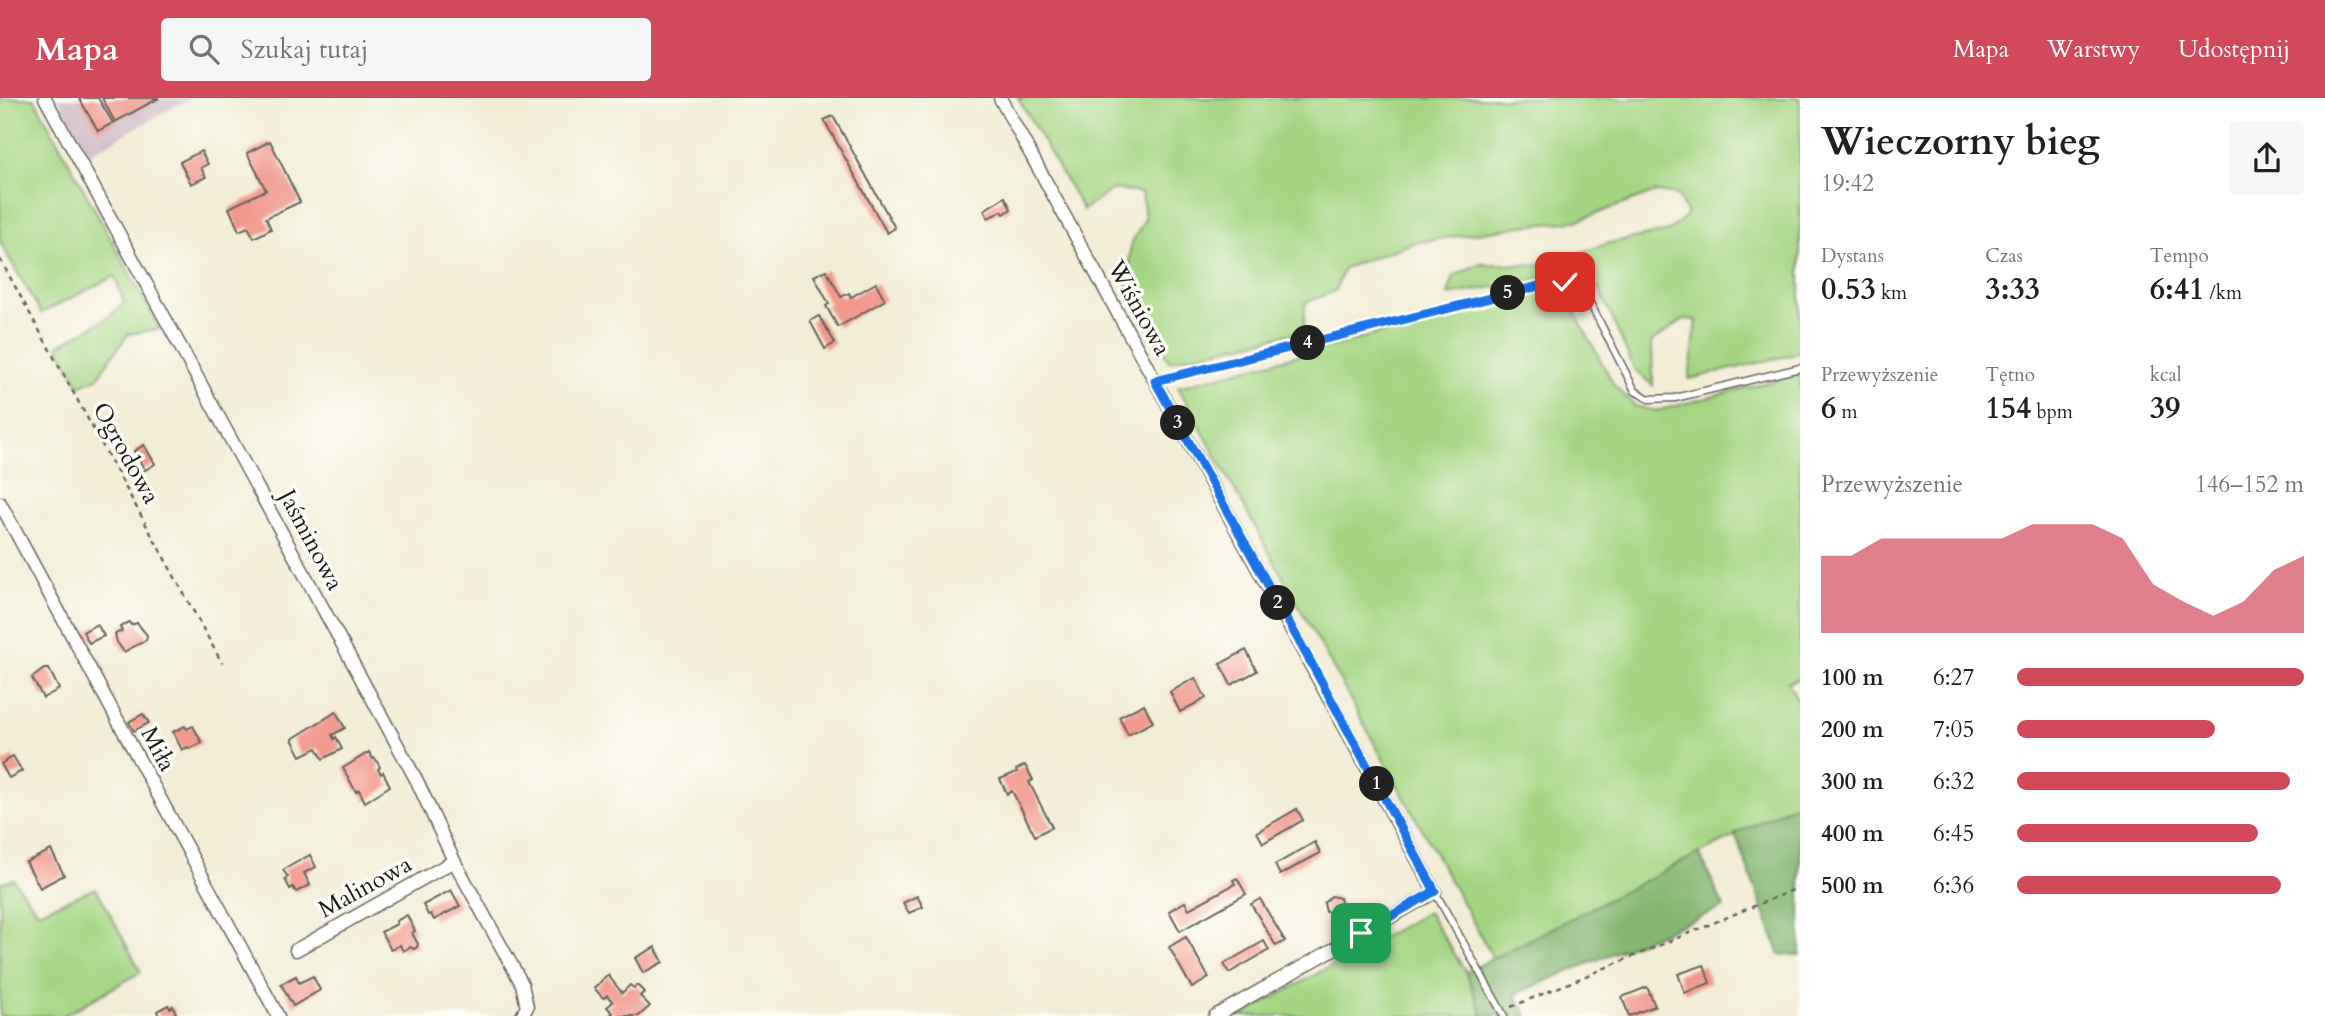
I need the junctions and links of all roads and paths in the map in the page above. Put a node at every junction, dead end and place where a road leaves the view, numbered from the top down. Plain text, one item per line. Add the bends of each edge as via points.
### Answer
1 (45, 98) edge
2 (1000, 98) edge
3 (0, 259) edge
4 (1800, 368) edge
5 (1155, 381) junction
6 (0, 503) edge
7 (222, 663) dead end
8 (454, 861) junction
9 (1800, 887) edge
10 (1435, 891) junction
11 (296, 950) dead end
12 (525, 1012) edge
13 (1503, 1014) edge
14 (278, 1016) edge
15 (1215, 1016) edge

1 - 8 street, Jaśminowa via 417,781
2 - 5 street, Wiśniowa
3 - 7 path, Ogrodowa
4 - 5 lane via 1675,398 1641,396 1629,383 1588,301 1575,287 1555,282
5 - 10 street, Wiśniowa
6 - 14 street, Miła
8 - 11 street, Malinowa
8 - 12 street, Jaśminowa via 522,984
9 - 13 path
10 - 13 lane, Wiśniowa
10 - 15 street

